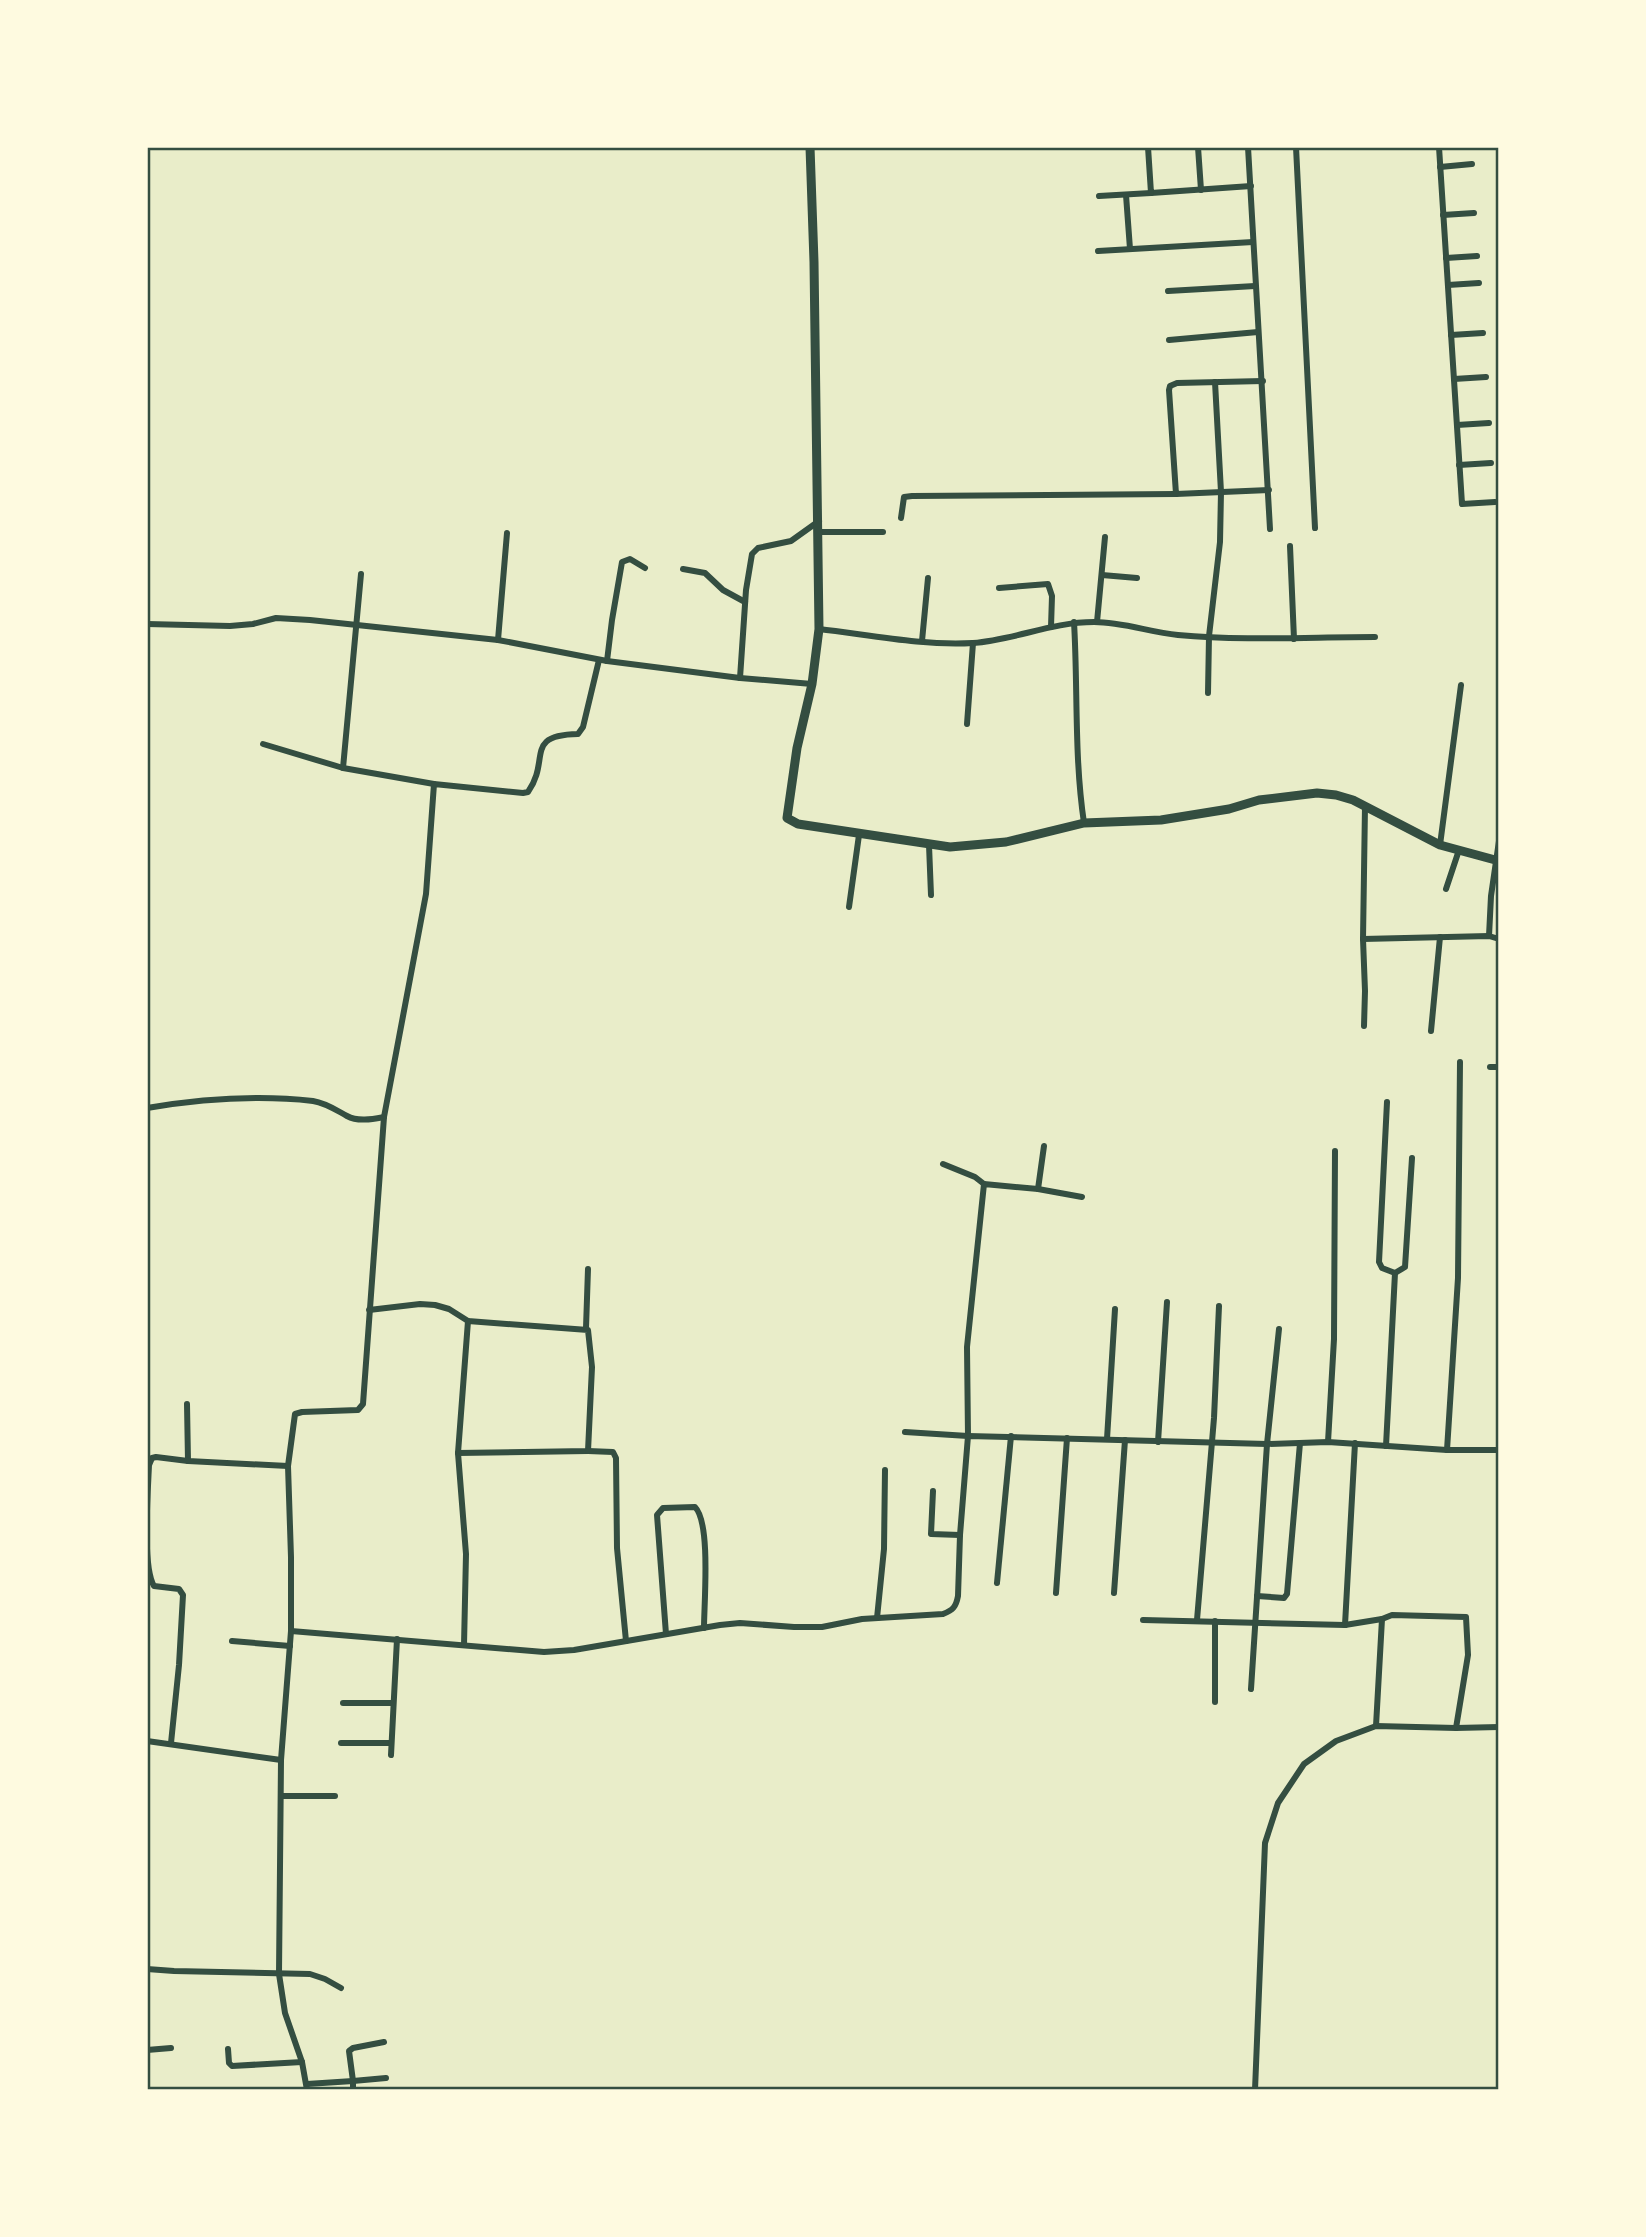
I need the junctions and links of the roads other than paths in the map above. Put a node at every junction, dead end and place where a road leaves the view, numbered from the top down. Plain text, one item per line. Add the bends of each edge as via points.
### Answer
1 (810, 147) edge
2 (1148, 147) edge
3 (1198, 147) edge
4 (1248, 147) edge
5 (1296, 147) edge
6 (1438, 147) edge
7 (1472, 164) dead end
8 (1440, 167) junction
9 (1251, 186) junction
10 (1201, 190) junction
11 (1151, 193) junction
12 (1126, 195) junction
13 (1099, 196) dead end
14 (1474, 213) dead end
15 (1443, 215) junction
16 (1253, 242) junction
17 (1130, 249) junction
18 (1098, 251) dead end
19 (1477, 256) dead end
20 (1446, 258) junction
21 (1479, 283) dead end
22 (1447, 285) junction
23 (1255, 286) junction
24 (1168, 291) dead end
25 (1258, 332) junction
26 (1483, 333) dead end
27 (1451, 335) junction
28 (1169, 340) dead end
29 (1486, 377) dead end
30 (1454, 379) junction
31 (1215, 382) junction
32 (1263, 382) junction
33 (1489, 423) dead end
34 (1457, 425) junction
35 (1491, 463) dead end
36 (1459, 466) junction
37 (1269, 491) junction
38 (1221, 492) junction
39 (1175, 494) junction
40 (1494, 502) dead end
41 (901, 518) dead end
42 (819, 521) junction
43 (1315, 528) dead end
44 (1270, 529) dead end
45 (820, 532) junction
46 (883, 532) dead end
47 (507, 533) dead end
48 (1105, 537) dead end
49 (1290, 546) dead end
50 (645, 568) dead end
51 (683, 569) dead end
52 (361, 574) dead end
53 (1102, 575) junction
54 (928, 578) dead end
55 (1137, 578) dead end
56 (999, 588) dead end
57 (745, 602) junction
58 (1074, 622) junction
59 (1097, 622) junction
60 (147, 625) edge
61 (357, 625) junction
62 (1051, 627) junction
63 (819, 629) junction
64 (1209, 636) junction
65 (1375, 636) dead end
66 (1294, 639) junction
67 (498, 640) junction
68 (922, 641) junction
69 (973, 643) junction
70 (599, 660) junction
71 (607, 661) junction
72 (740, 678) junction
73 (807, 684) junction
74 (1461, 685) dead end
75 (1208, 692) dead end
76 (967, 724) dead end
77 (263, 744) dead end
78 (343, 768) junction
79 (434, 785) junction
80 (1365, 806) junction
81 (1084, 823) junction
82 (859, 835) junction
83 (1499, 841) edge
84 (929, 845) junction
85 (1440, 845) junction
86 (1459, 850) junction
87 (1498, 861) edge
88 (1446, 889) dead end
89 (930, 895) dead end
90 (849, 907) dead end
91 (1489, 936) junction
92 (1440, 937) junction
93 (1363, 939) junction
94 (1499, 939) edge
95 (1364, 1026) dead end
96 (1431, 1031) dead end
97 (1460, 1062) dead end
98 (1490, 1067) dead end
99 (1499, 1067) edge
100 (1387, 1102) dead end
101 (147, 1108) edge
102 (384, 1118) junction
103 (1044, 1146) dead end
104 (1335, 1151) dead end
105 (1412, 1158) dead end
106 (943, 1164) dead end
107 (984, 1184) junction
108 (1038, 1189) junction
109 (1082, 1197) dead end
110 (588, 1269) dead end
111 (1395, 1273) junction
112 (1167, 1302) dead end
113 (1219, 1306) dead end
114 (1115, 1309) dead end
115 (369, 1310) junction
116 (468, 1321) junction
117 (586, 1328) junction
118 (1279, 1329) dead end
119 (187, 1404) dead end
120 (905, 1432) dead end
121 (968, 1436) junction
122 (1011, 1436) junction
123 (1067, 1438) junction
124 (1107, 1439) junction
125 (1125, 1440) junction
126 (1158, 1441) junction
127 (1212, 1442) junction
128 (1328, 1442) junction
129 (1300, 1443) junction
130 (1355, 1443) junction
131 (1267, 1444) junction
132 (1386, 1447) junction
133 (1447, 1450) junction
134 (1499, 1450) edge
135 (588, 1451) junction
136 (458, 1453) junction
137 (188, 1461) junction
138 (288, 1466) junction
139 (885, 1470) dead end
140 (933, 1491) dead end
141 (960, 1535) junction
142 (997, 1583) dead end
143 (1056, 1593) dead end
144 (1114, 1593) dead end
145 (1257, 1596) junction
146 (877, 1618) junction
147 (1382, 1619) junction
148 (1143, 1620) dead end
149 (1197, 1620) junction
150 (1215, 1621) junction
151 (1257, 1622) junction
152 (1345, 1625) junction
153 (704, 1628) junction
154 (291, 1631) junction
155 (666, 1634) junction
156 (397, 1639) junction
157 (232, 1642) dead end
158 (626, 1642) junction
159 (464, 1645) junction
160 (290, 1646) junction
161 (1251, 1689) dead end
162 (1215, 1702) dead end
163 (343, 1703) dead end
164 (393, 1703) junction
165 (1376, 1726) junction
166 (1499, 1727) edge
167 (1456, 1728) junction
168 (147, 1741) edge
169 (171, 1743) junction
170 (341, 1743) dead end
171 (391, 1743) junction
172 (391, 1755) dead end
173 (281, 1760) junction
174 (282, 1796) junction
175 (335, 1796) dead end
176 (147, 1969) edge
177 (279, 1974) junction
178 (341, 1988) dead end
179 (384, 2042) dead end
180 (171, 2048) dead end
181 (228, 2049) dead end
182 (147, 2050) edge
183 (302, 2062) junction
184 (386, 2078) dead end
185 (353, 2081) junction
186 (307, 2087) edge
187 (353, 2090) edge
188 (1255, 2090) edge

1 - 42 main road
2 - 11 street
3 - 10 street
4 - 9 street
5 - 43 street
6 - 8 street
7 - 8 street
8 - 15 street
9 - 10 street
9 - 16 street
10 - 11 street
11 - 12 street
12 - 13 street
12 - 17 street
14 - 15 street
15 - 20 street
16 - 17 street
16 - 23 street
17 - 18 street
19 - 20 street
20 - 22 street
21 - 22 street
22 - 27 street
23 - 24 street
23 - 25 street
25 - 28 street
25 - 32 street
26 - 27 street
27 - 30 street
29 - 30 street
30 - 34 street
31 - 32 street
31 - 38 street
31 - 39 street via 1170,386
32 - 37 street
33 - 34 street
34 - 36 street
35 - 36 street
36 - 40 street via 1462,504
37 - 38 street
37 - 44 street
38 - 39 street
38 - 64 street
39 - 41 street via 912,496 904,497
42 - 45 main road
42 - 57 street via 791,541 758,548 752,554
45 - 46 street
45 - 63 main road
47 - 67 street
48 - 53 street
49 - 66 street
50 - 71 street via 630,559 622,562
51 - 57 street via 705,573
52 - 61 street
53 - 55 street
53 - 59 street
54 - 68 street
56 - 62 street via 1048,584
57 - 72 street
58 - 59 street
58 - 62 street
58 - 81 street via 1074,702
59 - 64 street
60 - 61 street via 230,626 276,618
61 - 67 street
61 - 78 street
62 - 69 street
63 - 68 street
63 - 73 main road
64 - 66 street
64 - 75 street
65 - 66 street
67 - 70 street
68 - 69 street
69 - 76 street
70 - 71 street
70 - 79 street via 583,727 578,734 552,736 544,742 528,792
71 - 72 street
72 - 73 street
73 - 82 main road via 787,818
74 - 85 street
77 - 78 street
78 - 79 street
79 - 102 street via 426,894
80 - 81 main road via 1336,794 1294,795 1161,820
80 - 85 main road
80 - 93 street
81 - 84 main road via 994,843
82 - 84 main road
82 - 90 street
83 - 87 street
84 - 89 street
85 - 86 main road
86 - 87 main road
86 - 88 street
87 - 91 street
91 - 92 street
91 - 94 street
92 - 93 street
92 - 96 street
93 - 95 street
97 - 133 street via 1458,1278
98 - 99 street
100 - 111 street via 1379,1262
101 - 102 street via 278,1098 320,1102 348,1117
102 - 115 street
103 - 108 street
104 - 128 street via 1334,1339
105 - 111 street via 1405,1267
106 - 107 street
107 - 108 street
107 - 121 street via 967,1347
108 - 109 street
110 - 117 street
111 - 132 street
112 - 126 street
113 - 127 street
114 - 124 street
115 - 116 street via 435,1305
115 - 138 street via 363,1404 358,1410 295,1415
116 - 117 street
116 - 136 street
117 - 135 street via 592,1367
118 - 131 street
119 - 137 street
120 - 121 street
121 - 122 street
121 - 141 street
122 - 123 street
122 - 142 street
123 - 124 street
123 - 143 street
124 - 125 street
125 - 126 street
125 - 144 street
126 - 127 street
127 - 131 street
127 - 149 street
128 - 129 street
128 - 130 street
129 - 131 street
129 - 145 street via 1287,1594 1284,1598
130 - 132 street
130 - 152 street
131 - 145 street
132 - 133 street
133 - 134 street
135 - 136 street
135 - 158 street via 608,1450 616,1458 617,1548
136 - 159 street via 466,1554
137 - 138 street
137 - 169 street via 156,1457 149,1465 152,1582 179,1589 183,1595
138 - 154 street
139 - 146 street
140 - 141 street via 931,1534
141 - 146 street via 958,1596 952,1611
145 - 151 street
146 - 153 street via 822,1627 740,1623
147 - 152 street
147 - 165 street
147 - 167 street via 1392,1615 1467,1619 1468,1655
148 - 149 street
149 - 150 street
150 - 151 street
150 - 162 street
151 - 152 street
151 - 161 street
153 - 155 street
153 - 155 street via 701,1512 695,1507 663,1508 657,1515
154 - 156 street
154 - 160 street
155 - 158 street
156 - 159 street
156 - 164 street
157 - 160 street
158 - 159 street via 544,1652
160 - 173 street
163 - 164 street
164 - 171 street
165 - 167 street
165 - 188 street via 1336,1741 1304,1764 1278,1803 1265,1843
166 - 167 street
168 - 169 street
169 - 173 street
170 - 171 street
171 - 172 street
173 - 174 street
174 - 175 street
174 - 177 street
176 - 177 street
177 - 178 street via 310,1974
177 - 183 street via 285,2013
179 - 185 street via 351,2049
180 - 182 street
181 - 183 street via 232,2066
183 - 186 street
184 - 185 street
185 - 186 street
185 - 187 street

